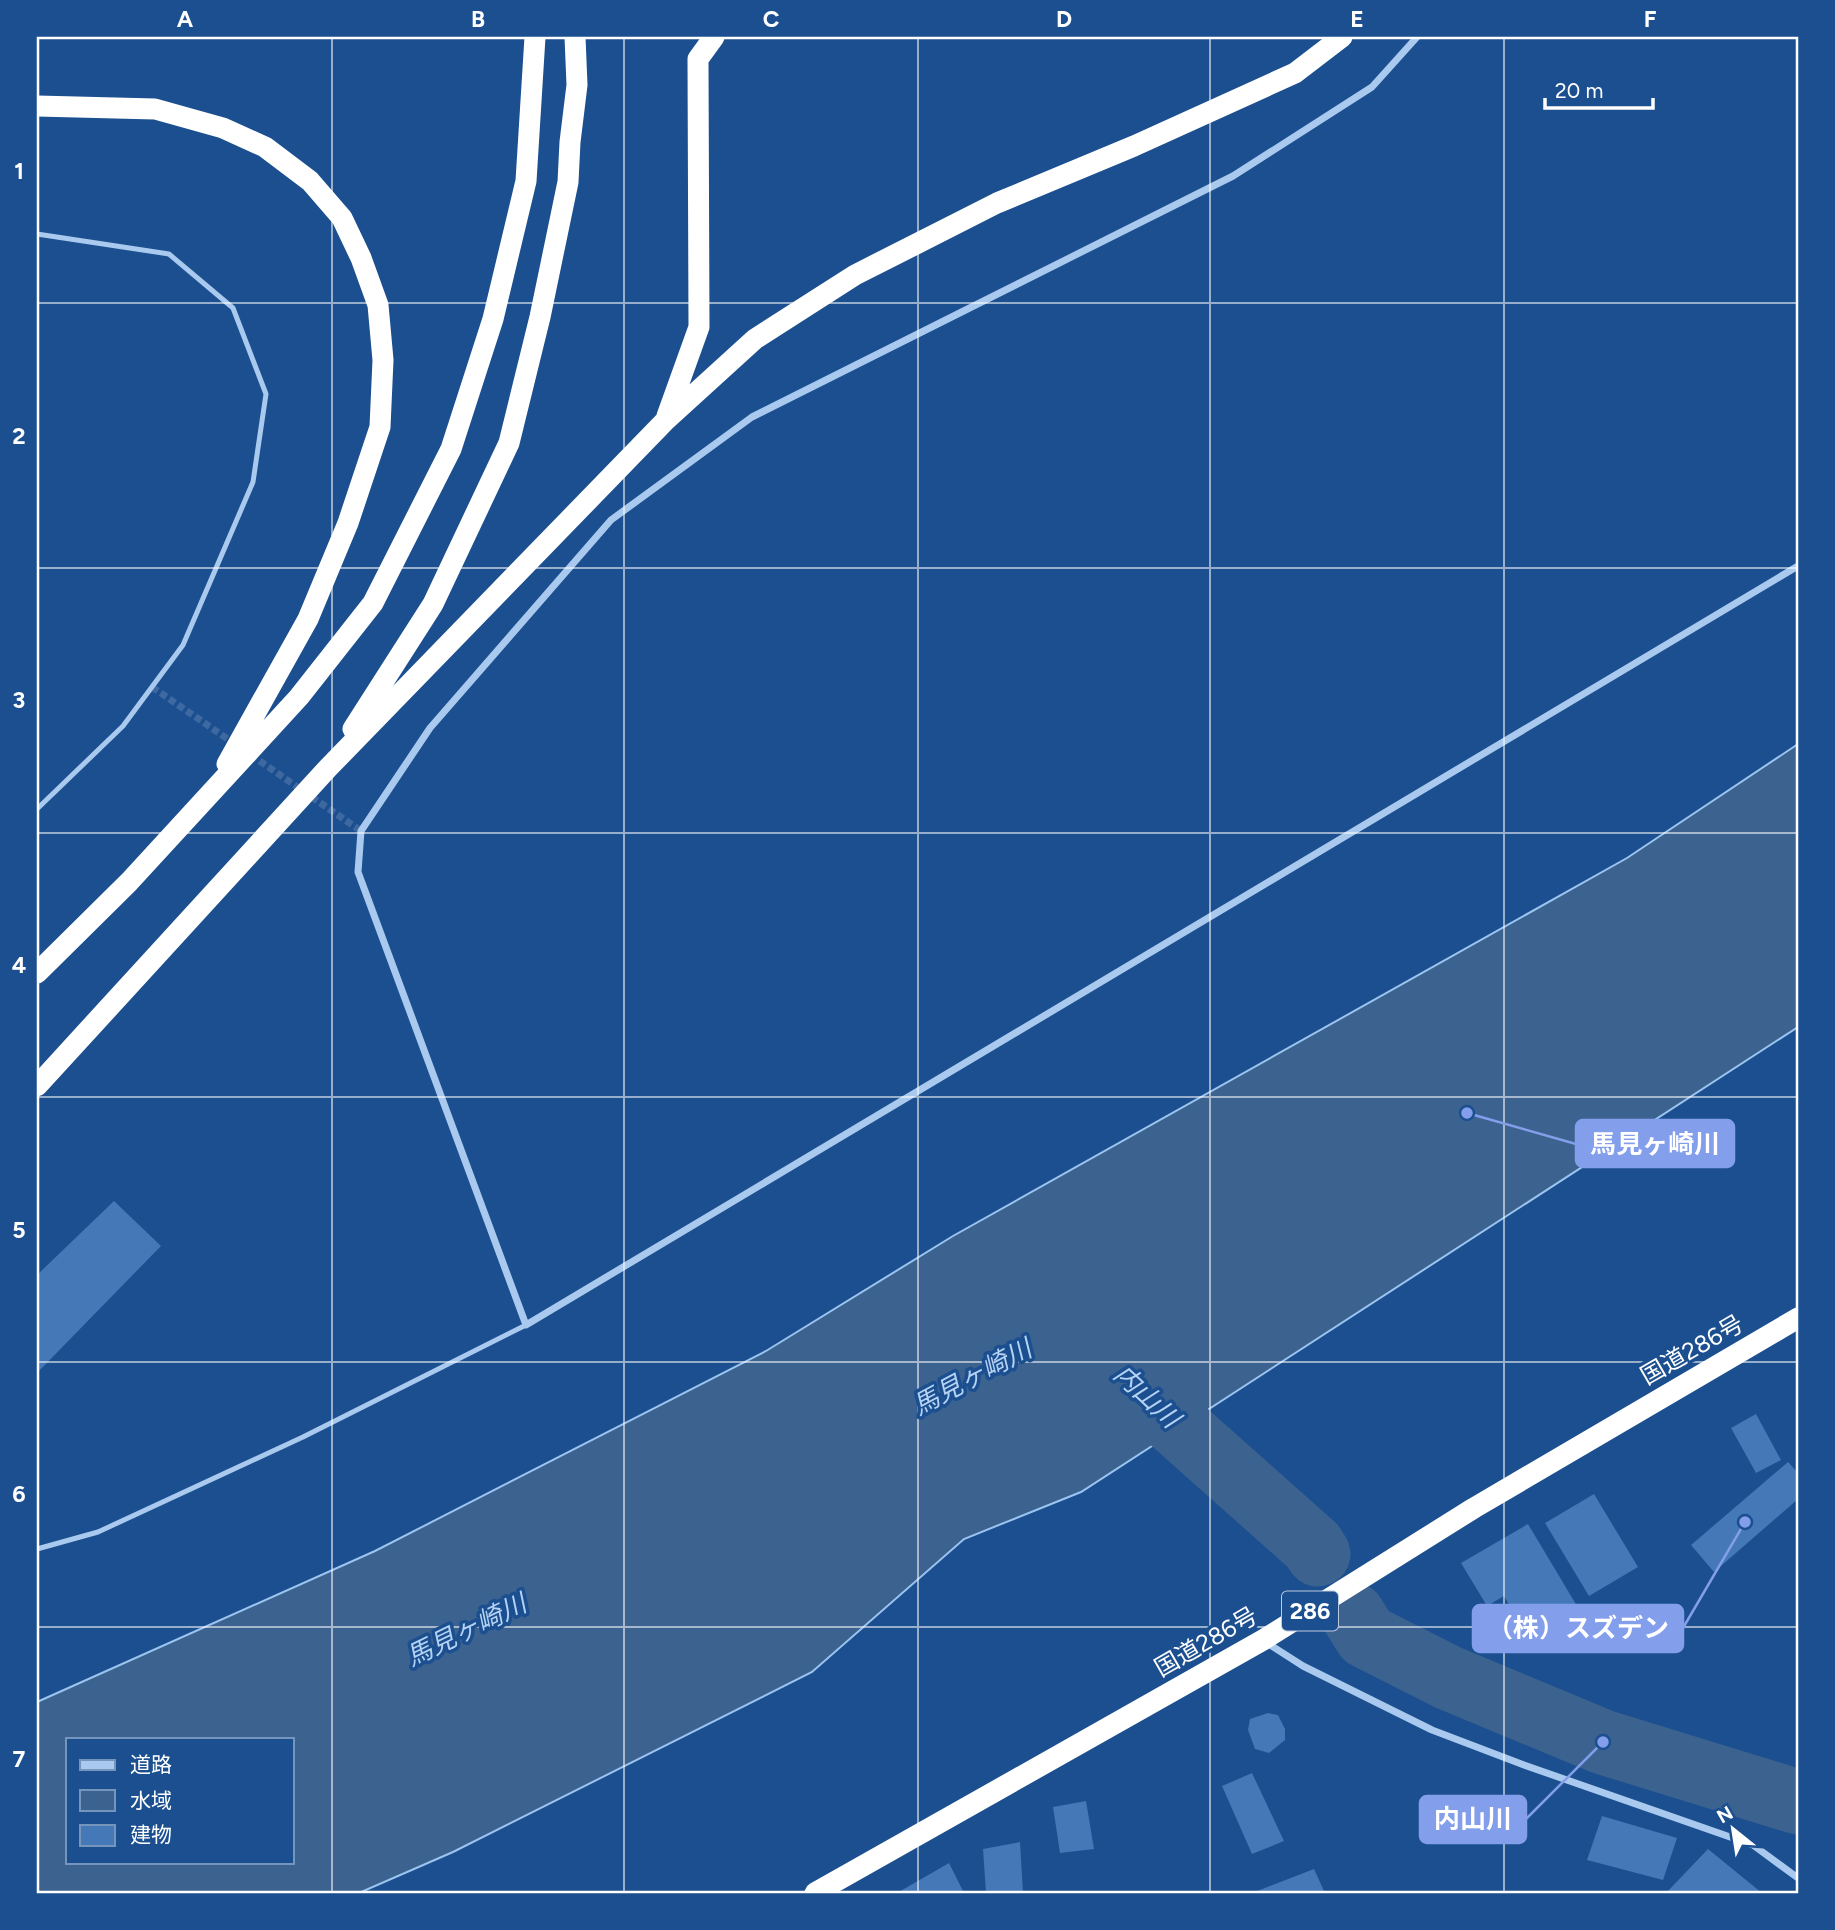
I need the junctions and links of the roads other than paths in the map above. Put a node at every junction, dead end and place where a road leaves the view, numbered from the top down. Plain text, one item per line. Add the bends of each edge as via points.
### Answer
1 (535, 37) edge
2 (575, 37) edge
3 (714, 37) edge
4 (1342, 37) edge
5 (1417, 37) edge
6 (37, 106) edge
7 (37, 234) edge
8 (666, 420) junction
9 (1798, 566) edge
10 (328, 768) junction
11 (210, 793) junction
12 (37, 809) edge
13 (37, 973) edge
14 (37, 1086) edge
15 (1798, 1318) edge
16 (526, 1325) junction
17 (37, 1549) edge
18 (1263, 1640) junction
19 (1798, 1878) edge
20 (815, 1893) edge

1 - 11 highway via 526,181 493,319 451,449 373,603 299,697
2 - 10 highway via 577,85 568,182 509,443 433,604
3 - 8 highway via 698,59 699,327
4 - 8 highway via 1295,73 997,202 855,275 755,339
5 - 16 street via 1372,87 1233,176 752,417 611,520 430,728 361,831 358,872
6 - 11 highway via 155,109 223,128 265,147 310,181 342,218 377,305 383,360 380,427 348,523 308,619
7 - 12 lane via 169,254 233,308 266,394 253,482 183,645 123,726
8 - 10 highway
9 - 16 street
10 - 14 highway
11 - 13 highway
15 - 18 highway, 国道286号 / 286 via 1474,1508
16 - 17 lane via 303,1437 98,1532
18 - 19 street via 1303,1666 1432,1730 1753,1845
18 - 20 highway, 国道286号 / 286

